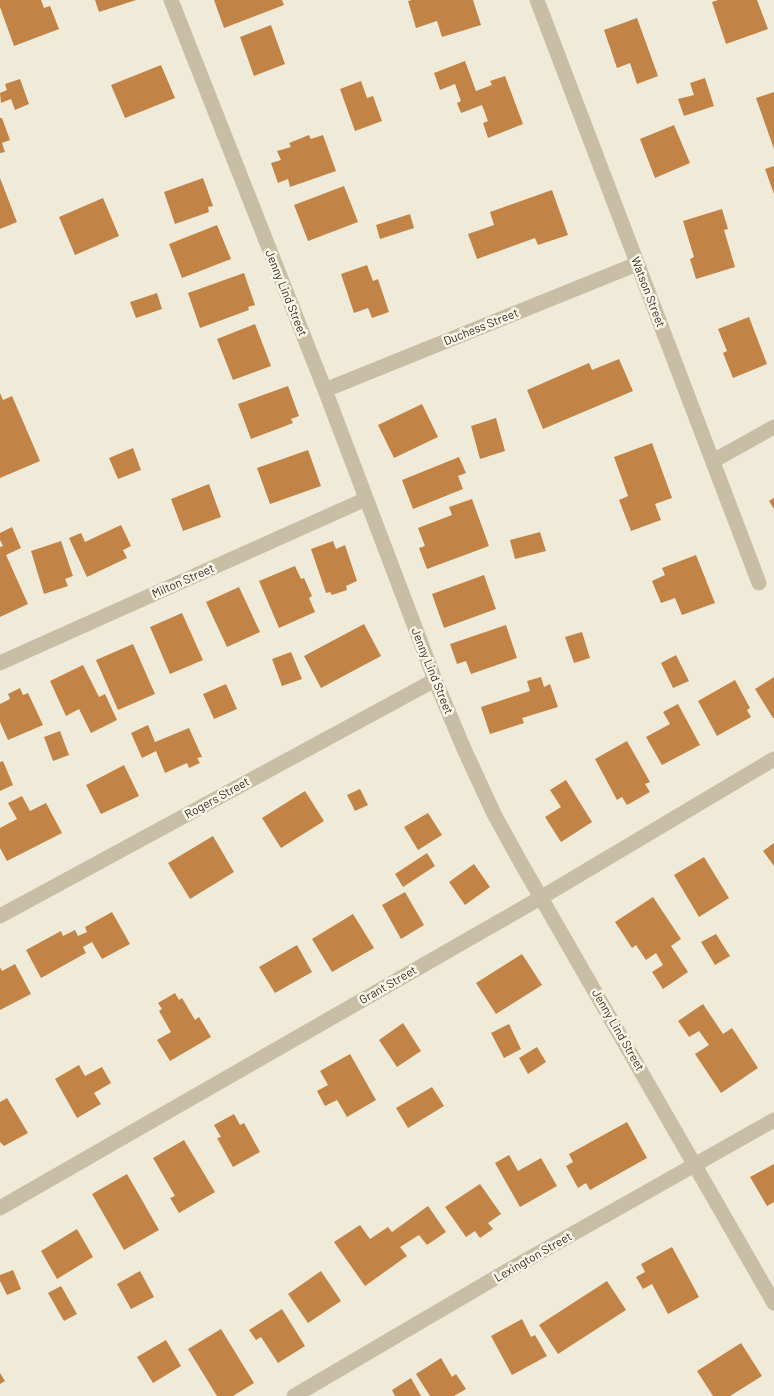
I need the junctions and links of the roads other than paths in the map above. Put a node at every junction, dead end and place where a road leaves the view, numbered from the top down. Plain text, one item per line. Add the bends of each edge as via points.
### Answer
1 (171, 0) edge
2 (537, 0) edge
3 (637, 264) junction
4 (324, 390) junction
5 (774, 427) edge
6 (713, 461) junction
7 (366, 499) junction
8 (759, 583) dead end
9 (0, 664) edge
10 (435, 680) junction
11 (774, 759) edge
12 (542, 897) junction
13 (0, 916) edge
14 (774, 1120) edge
15 (694, 1165) junction
16 (0, 1208) edge
17 (774, 1303) edge
18 (294, 1396) edge

1 - 4 street, Jenny Lind Street
2 - 3 street, Watson Street
3 - 4 street, Duchess Street
3 - 6 street, Watson Street
4 - 7 street, Jenny Lind Street
5 - 6 street
6 - 8 street, Watson Street
7 - 9 street, Milton Street
7 - 10 street, Jenny Lind Street
10 - 12 street, Jenny Lind Street via 494,814
10 - 13 street, Rogers Street
11 - 12 street, Grant Street
12 - 15 street, Jenny Lind Street
12 - 16 street, Grant Street
14 - 15 street, Lexington Street
15 - 17 street, Jenny Lind Street
15 - 18 street, Lexington Street

